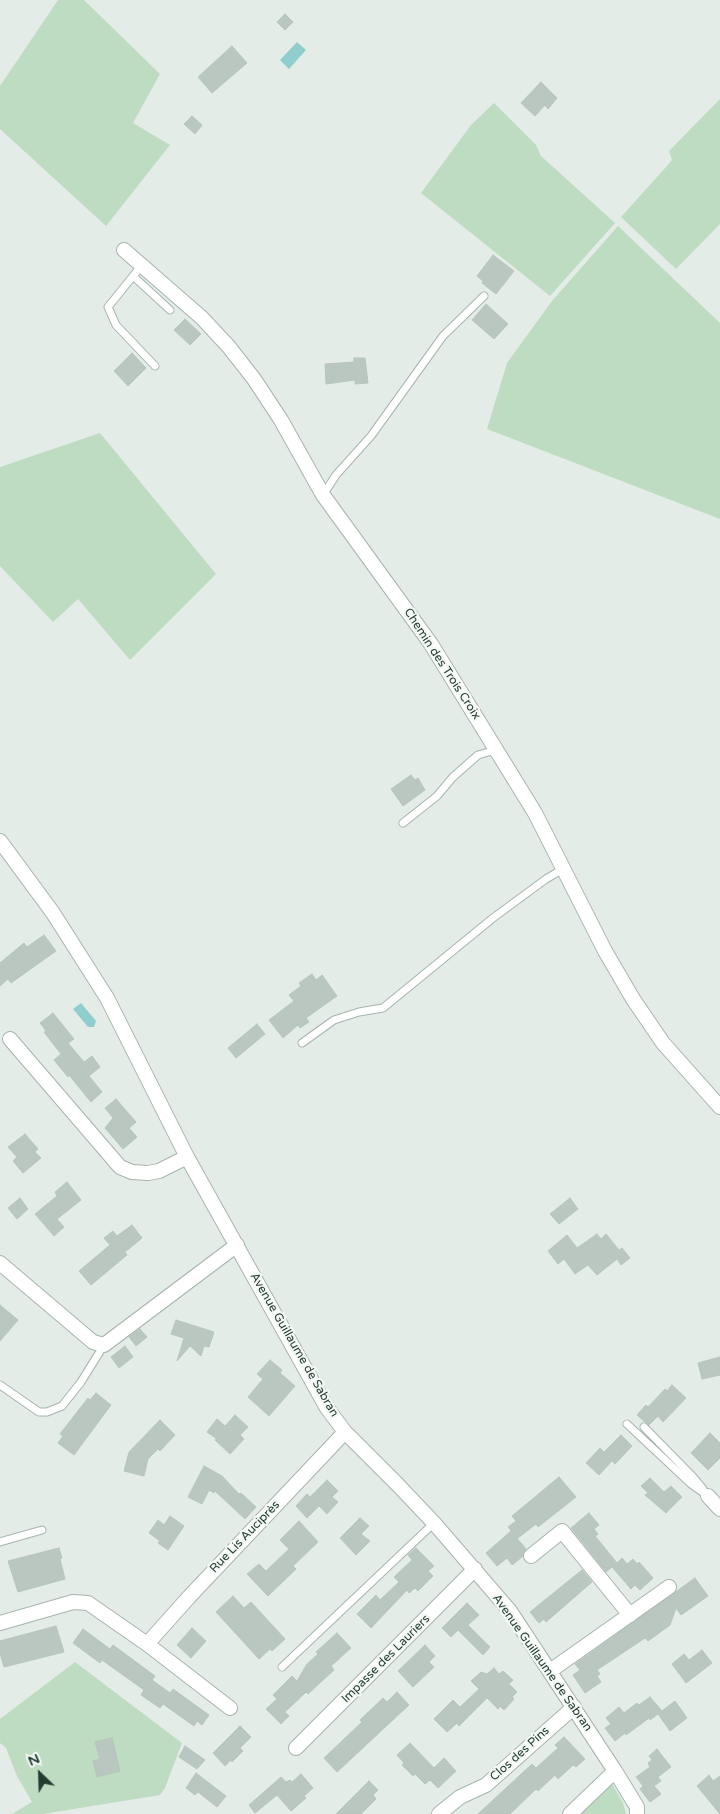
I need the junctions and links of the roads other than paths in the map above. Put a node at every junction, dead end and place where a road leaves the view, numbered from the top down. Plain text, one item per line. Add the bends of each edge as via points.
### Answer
1 (124, 250) dead end
2 (142, 265) junction
3 (133, 276) junction
4 (484, 296) dead end
5 (170, 310) dead end
6 (155, 366) dead end
7 (323, 495) junction
8 (496, 750) junction
9 (403, 823) dead end
10 (0, 842) edge
11 (563, 869) junction
12 (10, 1039) dead end
13 (302, 1043) dead end
14 (720, 1107) edge
15 (188, 1157) junction
16 (237, 1245) junction
17 (0, 1263) edge
18 (104, 1345) junction
19 (0, 1385) edge
20 (627, 1424) dead end
21 (644, 1427) dead end
22 (345, 1432) junction
23 (708, 1496) junction
24 (720, 1509) edge
25 (434, 1522) junction
26 (42, 1530) dead end
27 (0, 1542) edge
28 (531, 1556) dead end
29 (475, 1569) junction
30 (669, 1587) dead end
31 (630, 1615) junction
32 (0, 1623) edge
33 (147, 1644) junction
34 (282, 1667) dead end
35 (550, 1671) junction
36 (574, 1707) junction
37 (230, 1708) dead end
38 (296, 1748) dead end
39 (615, 1771) junction
40 (439, 1814) edge
41 (570, 1814) edge
42 (637, 1814) edge

1 - 2 street, Chemin des Trois Croix
2 - 3 lane
2 - 7 street, Chemin des Trois Croix via 202,318 234,353 281,420
3 - 5 lane
3 - 6 lane via 108,307 116,325
4 - 7 lane via 443,336 371,436 336,475
7 - 8 street, Chemin des Trois Croix via 431,644
8 - 9 lane via 478,755 437,796
8 - 11 street, Chemin des Trois Croix
10 - 15 street, Avenue Guillaume de Sabran via 53,913 107,998
11 - 13 lane via 493,918 383,1008 334,1020
11 - 14 street, Chemin des Trois Croix via 633,999 663,1044
12 - 15 street via 120,1167 148,1173
15 - 16 street, Avenue Guillaume de Sabran
16 - 18 street
16 - 22 street, Avenue Guillaume de Sabran via 328,1408
17 - 18 street via 93,1342
18 - 19 lane via 62,1406 47,1412 39,1412
20 - 23 lane
21 - 23 lane
22 - 25 street, Avenue Guillaume de Sabran
22 - 33 street, Rue Lis Auciprès
23 - 24 street
25 - 29 street, Avenue Guillaume de Sabran
25 - 34 lane
26 - 27 lane
28 - 31 street via 562,1531
29 - 35 street, Avenue Guillaume de Sabran via 510,1611
29 - 38 street, Impasse des Lauriers
30 - 31 street
31 - 35 street
32 - 33 street via 74,1602 88,1603
33 - 37 street
35 - 36 street, Avenue Guillaume de Sabran
36 - 39 street, Avenue Guillaume de Sabran
36 - 40 street, Clos des Pins via 486,1785 460,1797
39 - 41 street
39 - 42 street, Avenue Guillaume de Sabran via 637,1807

